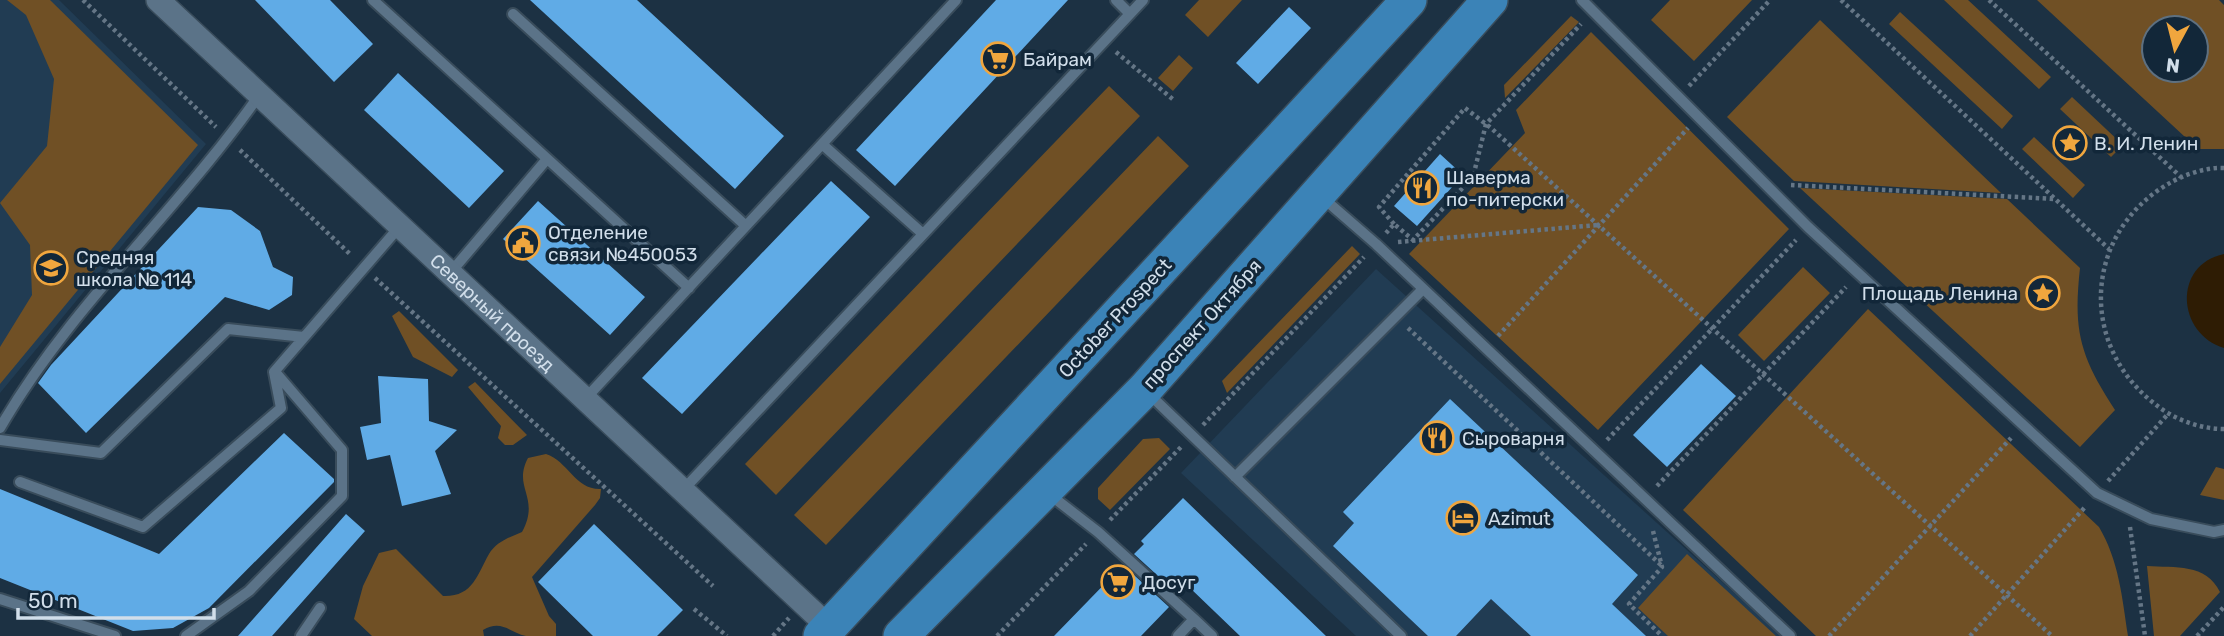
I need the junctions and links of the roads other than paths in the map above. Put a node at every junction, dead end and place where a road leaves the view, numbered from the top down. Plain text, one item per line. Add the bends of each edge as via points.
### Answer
1 (158, 0) edge
2 (373, 0) edge
3 (957, 0) edge
4 (1116, 0) edge
5 (1143, 0) edge
6 (1409, 0) edge
7 (1490, 0) edge
8 (1582, 0) edge
9 (513, 14) dead end
10 (1130, 14) junction
11 (260, 94) junction
12 (822, 144) junction
13 (547, 159) junction
14 (1318, 194) junction
15 (401, 225) junction
16 (746, 226) junction
17 (923, 234) junction
18 (451, 272) junction
19 (689, 288) junction
20 (1423, 289) junction
21 (304, 337) junction
22 (274, 372) junction
23 (1144, 389) junction
24 (586, 398) junction
25 (0, 428) edge
26 (0, 440) edge
27 (1236, 477) junction
28 (20, 482) dead end
29 (684, 488) junction
30 (1044, 490) junction
31 (2224, 530) edge
32 (0, 599) edge
33 (320, 608) dead end
34 (1194, 619) junction
35 (825, 631) edge
36 (115, 636) edge
37 (186, 636) edge
38 (301, 636) edge
39 (901, 636) edge
40 (1178, 636) edge
41 (1212, 636) edge
42 (1401, 636) edge
43 (1790, 636) edge

1 - 11 street, Северный проезд
2 - 13 lane
3 - 12 lane
4 - 10 lane
5 - 10 lane
6 - 35 main road, October Prospect
7 - 14 main road, проспект Октября
8 - 31 lane via 1808,227 2097,494 2151,519
9 - 16 lane
10 - 17 lane
11 - 15 street, Северный проезд
11 - 25 lane via 229,139 61,334
12 - 16 lane
12 - 17 lane
13 - 18 lane
13 - 19 lane
14 - 20 lane
14 - 23 main road, проспект Октября
15 - 18 street, Северный проезд
15 - 21 lane
16 - 19 lane
17 - 29 lane
18 - 24 street, Северный проезд
19 - 24 lane
20 - 27 lane
20 - 43 lane
21 - 22 lane
21 - 26 lane via 228,328 101,453
22 - 28 lane via 281,408 143,527
22 - 37 lane via 342,450 342,496 249,591
23 - 27 lane
23 - 30 main road, проспект Октября
24 - 29 street, Северный проезд
27 - 42 lane
29 - 35 street, Северный проезд
30 - 34 lane
30 - 39 main road, проспект Октября
32 - 36 lane
33 - 38 lane
34 - 40 lane
34 - 41 lane

